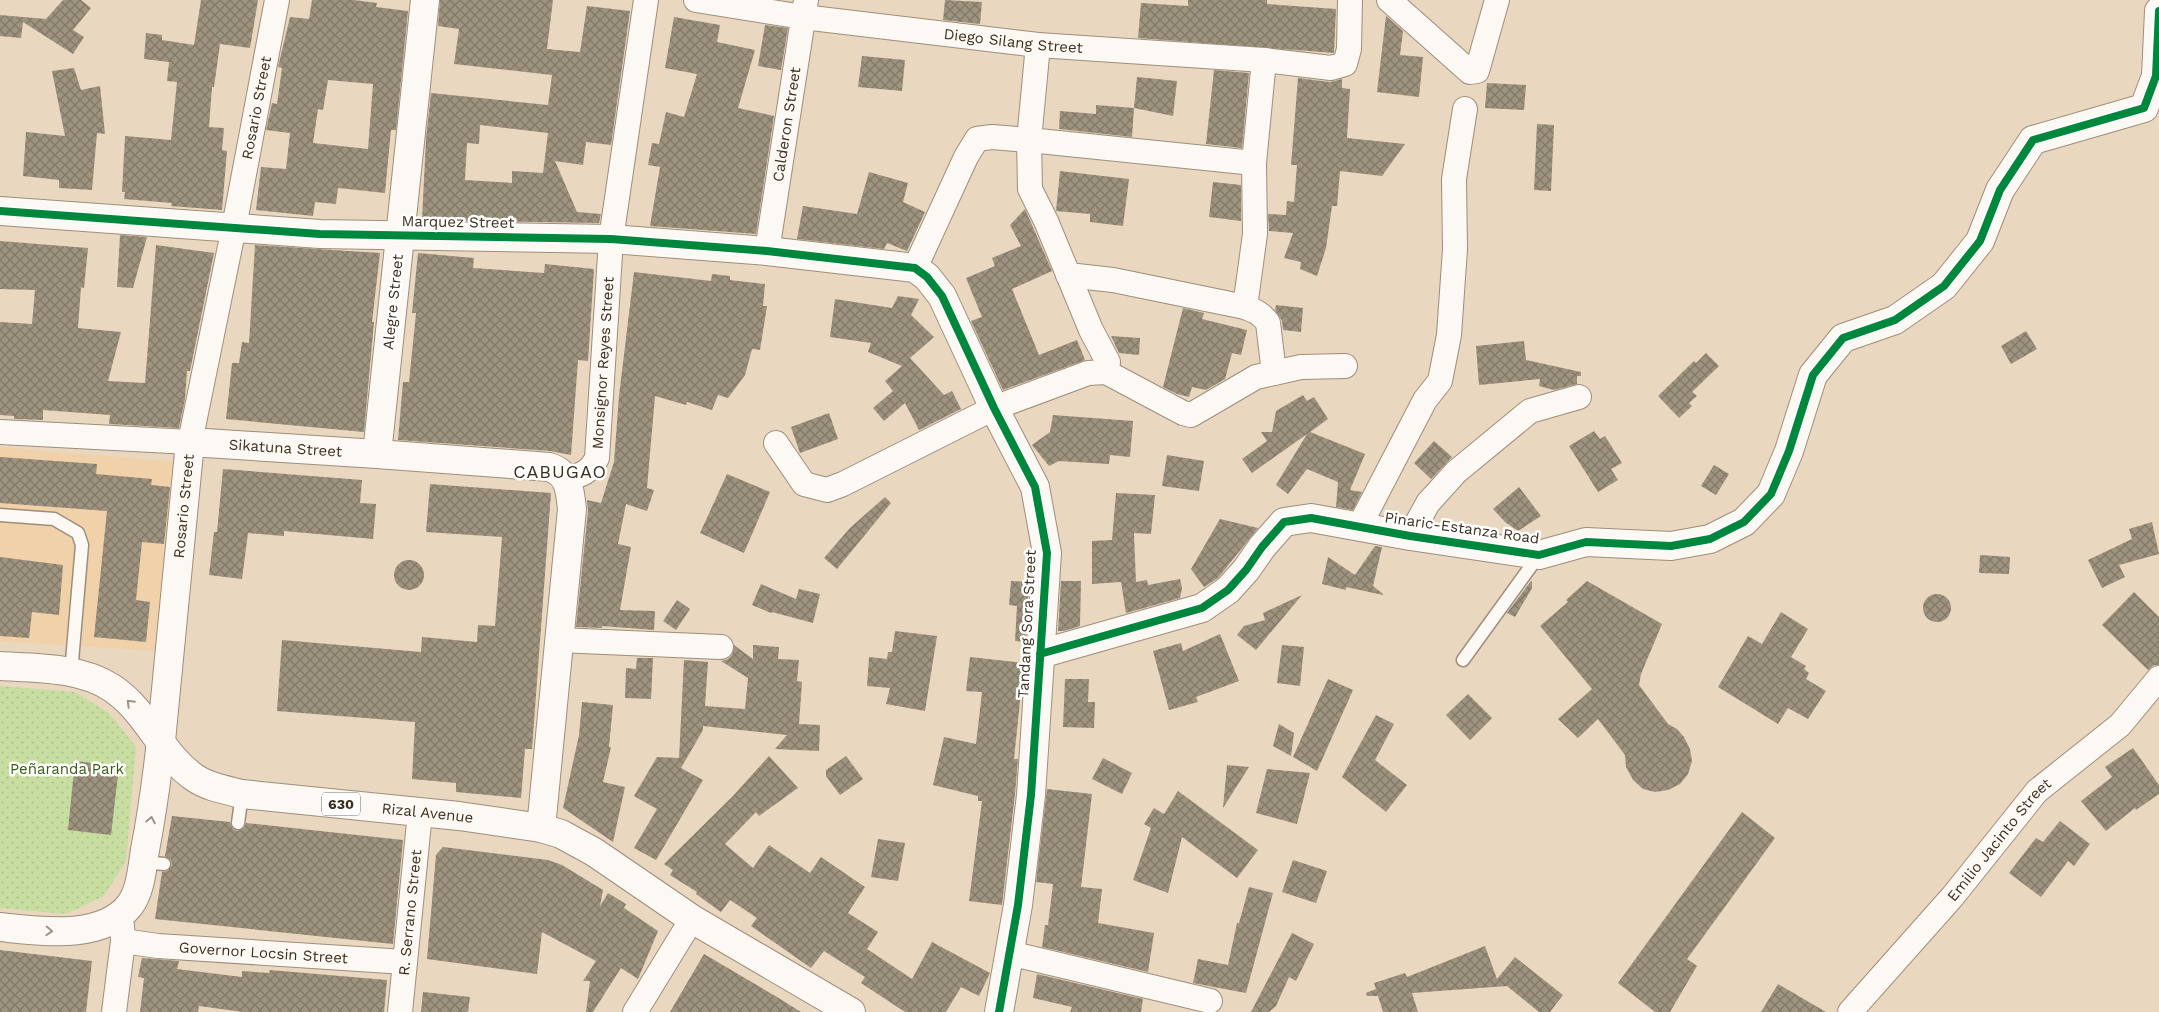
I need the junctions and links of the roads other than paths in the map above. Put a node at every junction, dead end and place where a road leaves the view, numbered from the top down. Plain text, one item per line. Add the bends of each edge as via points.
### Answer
1 (277, 0) edge
2 (425, 0) edge
3 (646, 0) edge
4 (696, 0) edge
5 (1350, 0) edge
6 (1389, 0) edge
7 (1497, 0) edge
8 (804, 9) edge
9 (2159, 11) edge
10 (1038, 45) junction
11 (1264, 60) junction
12 (1466, 109) dead end
13 (1029, 140) junction
14 (1254, 163) junction
15 (0, 211) edge
16 (234, 227) junction
17 (400, 234) junction
18 (611, 239) junction
19 (767, 251) junction
20 (915, 268) junction
21 (1068, 275) junction
22 (1245, 308) junction
23 (1346, 366) dead end
24 (1106, 372) junction
25 (1274, 372) junction
26 (1579, 397) dead end
27 (994, 408) junction
28 (0, 432) edge
29 (190, 442) junction
30 (776, 443) dead end
31 (377, 454) junction
32 (566, 478) junction
33 (0, 515) edge
34 (1360, 527) junction
35 (1410, 536) junction
36 (1539, 555) junction
37 (558, 640) junction
38 (721, 647) dead end
39 (1040, 654) junction
40 (1463, 660) dead end
41 (0, 666) edge
42 (71, 673) junction
43 (2159, 678) edge
44 (161, 741) junction
45 (242, 794) junction
46 (420, 813) junction
47 (238, 822) dead end
48 (540, 828) junction
49 (121, 914) junction
50 (692, 919) junction
51 (0, 927) edge
52 (123, 941) junction
53 (1010, 953) junction
54 (405, 962) junction
55 (1210, 1001) dead end
56 (114, 1012) edge
57 (400, 1012) edge
58 (635, 1012) edge
59 (851, 1012) edge
60 (999, 1012) edge
61 (1850, 1012) edge

1 - 16 street, Rosario Street
2 - 17 street, Alegre Street
3 - 18 street, Monsignor Reyes Street
4 - 8 street, Diego Silang Street
5 - 11 street, Diego Silang Street via 1346,64 1331,68
6 - 7 street via 1470,72 1477,70
8 - 10 street, Diego Silang Street
8 - 19 street, Calderon Street
9 - 36 street, Pinaric-Estanza Road via 2156,76 2144,108 2033,140 2000,190 1980,241 1944,286 1895,320 1843,338 1813,375 1789,451 1771,494 1744,522 1710,539 1671,546 1586,542
10 - 11 street, Diego Silang Street
10 - 13 street
11 - 14 street
12 - 34 street via 1454,179 1455,249 1449,335 1440,381 1425,400
13 - 14 street
13 - 20 street via 977,139
13 - 21 street via 1030,189
14 - 22 street via 1255,234
15 - 16 street, Marquez Street
16 - 17 street, Marquez Street via 320,234
16 - 29 street, Rosario Street
17 - 18 street, Marquez Street
17 - 31 street, Alegre Street
18 - 19 street, Marquez Street
18 - 32 street, Monsignor Reyes Street via 597,458 586,473
19 - 20 street, Marquez Street
20 - 27 street, Tandang Sora Street via 942,296
21 - 22 street via 1113,280
21 - 24 street via 1108,362
22 - 25 street via 1264,316 1268,323
23 - 25 street via 1301,366
24 - 25 street via 1175,409 1191,414 1256,376
24 - 27 street via 1088,373
26 - 35 street via 1530,411 1456,472 1428,503
27 - 30 street via 827,490 804,484
27 - 39 street, Tandang Sora Street via 1035,486 1046,553
28 - 29 street, Sikatuna Street
29 - 31 street, Sikatuna Street
29 - 44 street, Rosario Street
31 - 32 street, Sikatuna Street via 548,467
32 - 37 street via 572,509
33 - 42 lane via 54,519 78,533 82,545
34 - 35 street, Pinaric-Estanza Road
34 - 39 street, Pinaric-Estanza Road via 1310,518 1284,522 1234,583 1202,608
35 - 36 street, Pinaric-Estanza Road
36 - 40 lane
37 - 38 street
37 - 48 street
39 - 53 street, Tandang Sora Street via 1031,795
41 - 42 street, Rizal Avenue / 630
44 -> 42 street, Rizal Avenue / 630 via 142,715 111,687
43 - 61 street, Emilio Jacinto Street via 2120,725 2037,791 1952,896
44 - 45 street, Rizal Avenue / 630 via 173,759 196,779
49 -> 44 street, Rosario Street via 153,863 154,805
45 - 46 street, Rizal Avenue / 630
45 - 47 lane
46 - 48 street, Rizal Avenue / 630
46 - 54 street, R. Serrano Street
48 - 50 street, Rizal Avenue / 630 via 561,834 594,852
51 -> 49 street via 38,931 85,930
49 - 52 street
50 - 58 street
50 - 59 street, Rizal Avenue / 630
52 - 54 street, Governor Locsin Street
52 - 56 street
53 - 55 street
53 - 60 street, Tandang Sora Street
54 - 57 street, R. Serrano Street

